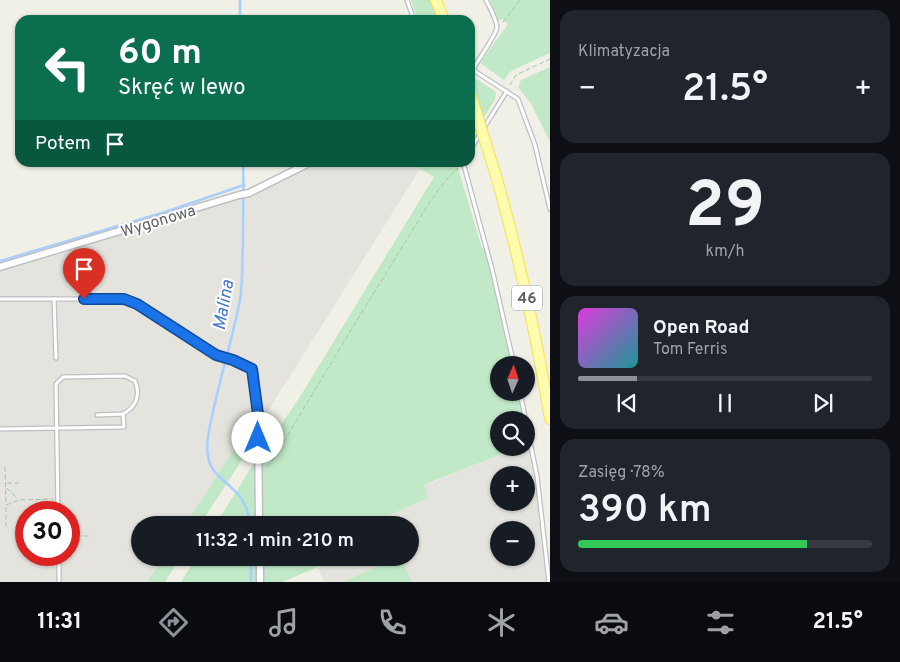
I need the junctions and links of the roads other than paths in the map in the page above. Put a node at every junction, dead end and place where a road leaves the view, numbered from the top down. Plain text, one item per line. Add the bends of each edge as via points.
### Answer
1 (407, 0) edge
2 (436, 0) edge
3 (486, 0) edge
4 (412, 15) edge
5 (442, 15) edge
6 (475, 65) edge
7 (475, 73) edge
8 (507, 91) junction
9 (475, 109) edge
10 (475, 142) edge
11 (301, 167) edge
12 (464, 167) edge
13 (550, 209) edge
14 (0, 267) edge
15 (0, 299) edge
16 (54, 299) junction
17 (512, 356) edge
18 (56, 358) dead end
19 (522, 401) edge
20 (123, 414) junction
21 (258, 414) joint
22 (97, 415) dead end
23 (550, 418) edge
24 (57, 428) junction
25 (0, 429) edge
26 (58, 501) edge
27 (259, 516) edge
28 (59, 566) edge
29 (260, 566) edge
30 (59, 582) edge
31 (260, 582) edge
32 (549, 582) edge

1 - 4 lane
2 - 5 main road
3 - 6 lane via 497,28
7 - 8 lane
8 - 10 lane
8 - 13 lane via 518,99 535,145
9 - 23 main road, 46, bridge via 516,250
11 - 14 street, Wygonowa via 249,193
12 - 17 lane
15 - 16 lane
16 - 18 lane
16 - 21 lane via 114,298 129,301 216,355 252,369
19 - 32 lane via 537,476
20 - 22 lane
20 - 24 lane via 124,428
20 - 24 lane via 134,404 138,393 131,378 63,377 56,384
21 - 27 street
24 - 25 lane
24 - 26 lane
28 - 30 lane
29 - 31 street

